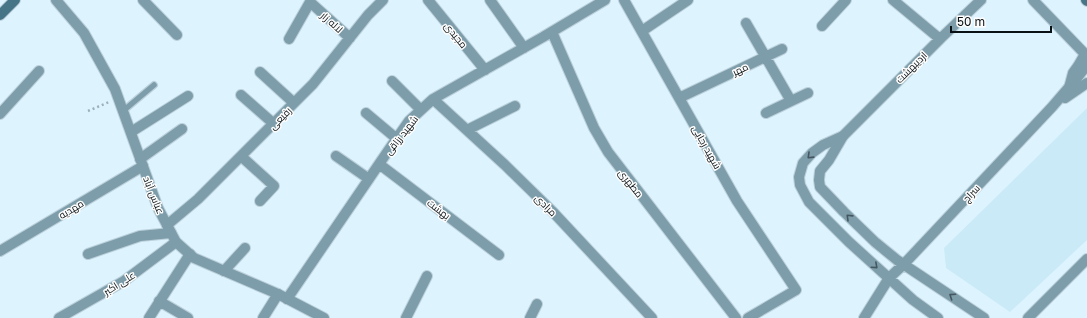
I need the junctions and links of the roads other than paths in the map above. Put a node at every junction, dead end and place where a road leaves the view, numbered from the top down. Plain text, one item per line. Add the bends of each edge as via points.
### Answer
1 (14, 0) edge
2 (56, 0) edge
3 (143, 0) edge
4 (383, 0) edge
5 (428, 0) edge
6 (490, 0) edge
7 (605, 0) edge
8 (624, 0) edge
9 (688, 0) edge
10 (846, 0) edge
11 (981, 0) edge
12 (1033, 0) edge
13 (900, 2) edge
14 (0, 15) edge
15 (746, 23) dead end
16 (822, 26) dead end
17 (642, 31) junction
18 (552, 32) junction
19 (177, 35) dead end
20 (350, 38) junction
21 (289, 39) dead end
22 (940, 39) junction
23 (524, 48) junction
24 (782, 49) dead end
25 (766, 57) junction
26 (1087, 65) edge
27 (485, 70) junction
28 (38, 71) dead end
29 (260, 72) dead end
30 (392, 81) dead end
31 (1087, 83) edge
32 (154, 86) dead end
33 (1069, 88) junction
34 (808, 93) dead end
35 (241, 95) dead end
36 (188, 96) dead end
37 (679, 98) junction
38 (433, 99) junction
39 (791, 101) junction
40 (294, 103) junction
41 (515, 106) dead end
42 (1052, 107) junction
43 (421, 110) junction
44 (123, 111) junction
45 (366, 113) dead end
46 (0, 114) edge
47 (766, 114) dead end
48 (274, 124) junction
49 (182, 129) dead end
50 (467, 130) junction
51 (130, 132) junction
52 (843, 136) junction
53 (397, 139) junction
54 (242, 156) junction
55 (336, 156) dead end
56 (141, 163) junction
57 (379, 164) junction
58 (369, 179) junction
59 (260, 201) dead end
60 (169, 229) junction
61 (176, 242) junction
62 (245, 248) dead end
63 (0, 251) edge
64 (88, 254) dead end
65 (190, 254) junction
66 (499, 255) dead end
67 (1087, 259) edge
68 (904, 264) junction
69 (224, 271) junction
70 (427, 276) dead end
71 (889, 278) junction
72 (282, 296) junction
73 (159, 301) junction
74 (537, 304) dead end
75 (59, 318) edge
76 (149, 318) edge
77 (188, 318) edge
78 (264, 318) edge
79 (324, 318) edge
80 (406, 318) edge
81 (530, 318) edge
82 (652, 318) edge
83 (736, 318) edge
84 (748, 318) edge
85 (864, 318) edge
86 (938, 318) edge
87 (984, 318) edge
88 (1028, 318) edge

1 - 14 main road
2 - 44 street, عباس آباد via 84,33 115,89
3 - 19 street
4 - 20 street, رفیعی
5 - 27 street, مجیدی
6 - 23 street
7 - 18 street, شهید رزاقی
8 - 17 street, شهید رجایی
9 - 17 street
10 - 16 street
11 - 22 street, اردیبهشت
12 - 33 street via 1085,54 1073,73
13 - 22 street
15 - 25 street
17 - 37 street, شهید رجایی
18 - 23 street, شهید رزاقی
18 - 83 street, مطهری via 594,128 608,152
20 - 21 street, لاله زار via 310,2
20 - 40 street, رفیعی
22 - 52 street, اردیبهشت
23 - 27 street, شهید رزاقی
24 - 25 street, مهر
25 - 37 street, مهر
25 - 39 street
26 - 33 street, سراج
27 - 38 street, شهید رزاقی
28 - 46 street
29 - 40 street
30 - 43 street
31 - 42 street, سراج
32 - 44 lane
33 - 42 street, سراج
34 - 39 street
35 - 48 street
36 - 51 street
37 - 84 street, شهید رجایی via 737,201 796,290
38 - 43 street, شهید رزاقی
38 - 50 street, مرادی
39 - 47 street
40 - 48 street, رفیعی
41 - 50 street
42 - 68 street, سراج
43 - 53 street, شهید رزاقی via 409,121
44 - 51 street, عباس آباد
45 - 53 street
48 - 54 street, رفیعی
49 - 56 street
50 - 82 street, مرادی via 553,212
51 - 56 street, عباس آباد
68 -> 52 street via 875,242 820,187 820,172
52 -> 71 street via 812,153 802,163 800,185 809,202
53 - 57 street, شهید رزاقی
54 - 59 street via 274,186
54 - 60 street, رفیعی
55 - 58 street
56 - 60 street, عباس آباد
56 - 63 street, مهدیه
57 - 58 street, شهید رزاقی
57 - 66 street, بهشت
58 - 72 street, شهید رزاقی
60 - 61 street, عباس آباد
60 - 64 street
61 - 65 street, عباس آباد
61 - 75 street, علی اکبر via 124,281
62 - 69 street
65 - 69 street, عباس آباد
65 - 73 street
67 - 88 street
68 - 71 street, سراج
87 -> 68 street
69 - 72 street, عباس آباد
70 - 80 street
71 - 85 street, سراج
71 - 86 street
72 - 78 street, شهید رزاقی
72 - 79 street, عباس آباد
73 - 76 street
73 - 77 street
74 - 81 street

